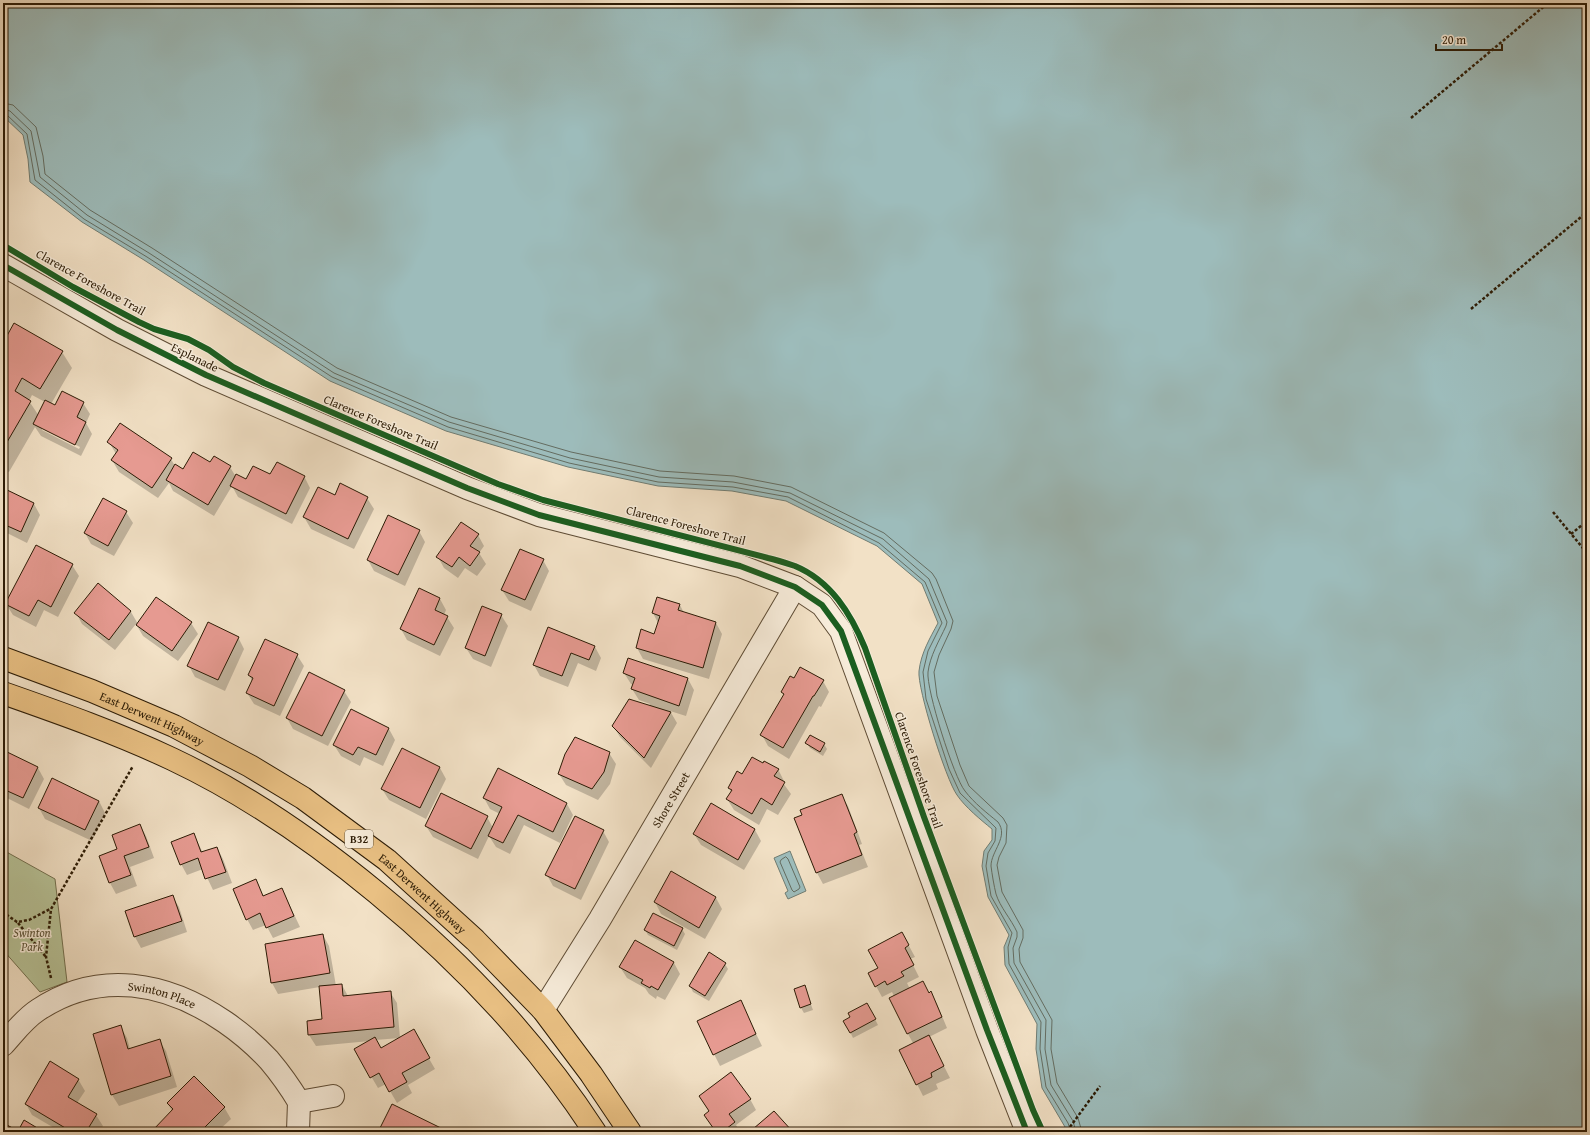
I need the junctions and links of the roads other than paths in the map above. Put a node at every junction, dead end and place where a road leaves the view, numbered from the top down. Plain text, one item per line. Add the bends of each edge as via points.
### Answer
1 (3, 265) edge
2 (795, 587) junction
3 (3, 658) edge
4 (3, 693) edge
5 (542, 1010) junction
6 (3, 1044) edge
7 (333, 1096) dead end
8 (300, 1102) junction
9 (298, 1131) edge
10 (595, 1132) edge
11 (630, 1132) edge
12 (1027, 1132) edge

1 - 2 street, Esplanade via 117,330 206,375 467,488 539,515 740,566
2 - 5 street, Shore Street via 600,919
2 - 12 street, Esplanade via 822,605 841,631 986,1030
3 - 5 main road, East Derwent Highway / B32 via 92,691 174,726 250,766 303,798 388,860 475,940
4 - 10 main road, B32 via 87,722 173,760 286,824 339,862 409,919 475,983 556,1075
5 - 11 main road, East Derwent Highway / B32 via 591,1074
6 - 8 street, Swinton Place via 36,1011 80,990 126,984 167,992 208,1010 248,1039 268,1059
7 - 8 street
8 - 9 street

